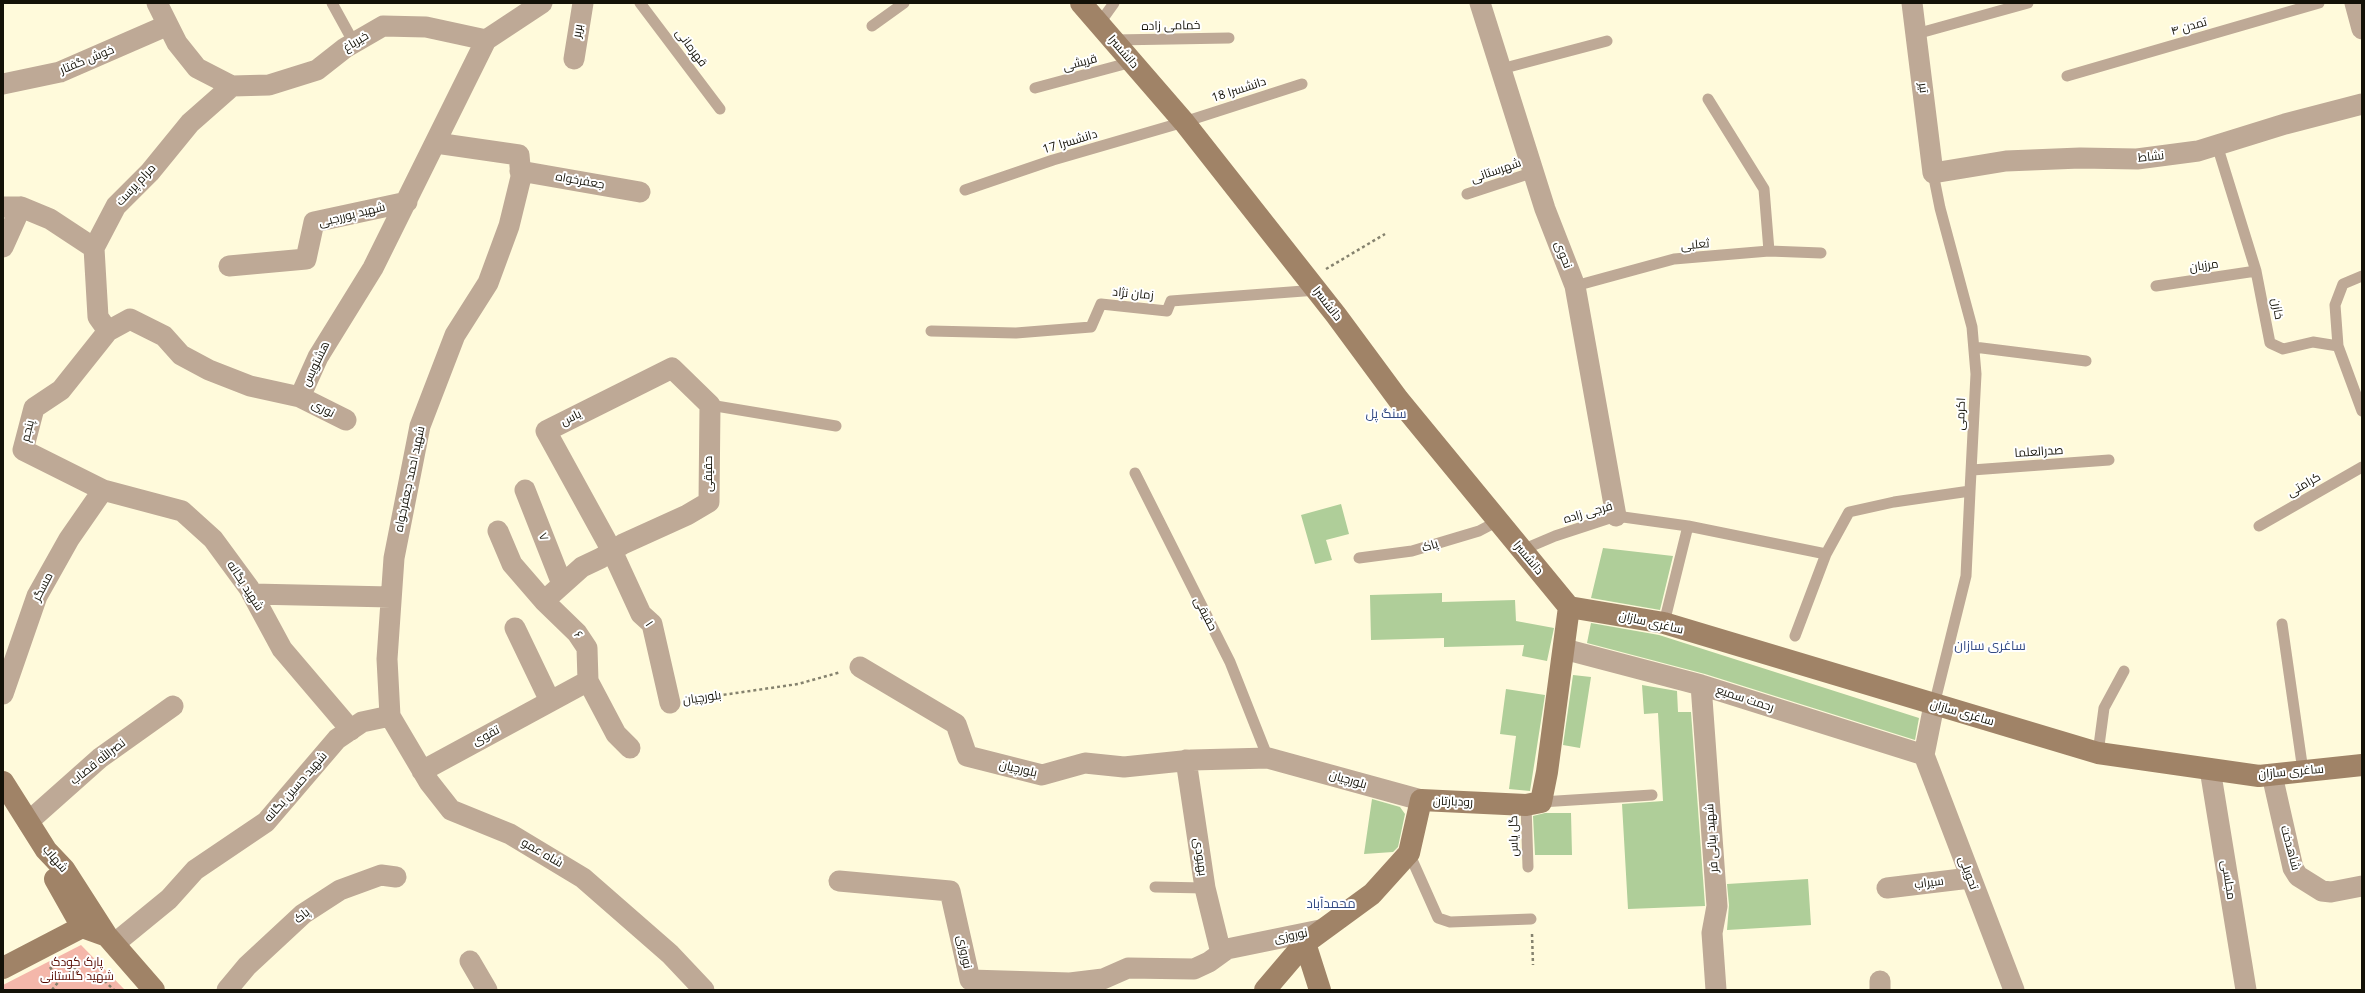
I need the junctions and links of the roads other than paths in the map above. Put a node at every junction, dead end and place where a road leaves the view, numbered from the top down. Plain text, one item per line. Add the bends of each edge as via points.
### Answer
1 (157, 3) edge
2 (332, 3) edge
3 (542, 3) edge
4 (583, 3) edge
5 (640, 3) edge
6 (904, 3) edge
7 (1082, 3) edge
8 (1114, 3) edge
9 (1480, 3) edge
10 (1912, 3) edge
11 (2028, 3) edge
12 (2319, 3) edge
13 (2355, 3) edge
14 (168, 26) junction
15 (872, 26) dead end
16 (2362, 29) edge
17 (1106, 32) junction
18 (1916, 34) junction
19 (1229, 38) dead end
20 (486, 40) junction
21 (1607, 41) dead end
22 (354, 43) junction
23 (574, 59) dead end
24 (1132, 62) junction
25 (1501, 68) junction
26 (2067, 76) dead end
27 (3, 84) edge
28 (1302, 84) dead end
29 (232, 86) junction
30 (1035, 88) dead end
31 (1708, 99) dead end
32 (2362, 104) edge
33 (720, 109) dead end
34 (1184, 122) junction
35 (436, 143) junction
36 (2217, 145) junction
37 (520, 171) junction
38 (1534, 172) junction
39 (1934, 173) junction
40 (965, 190) dead end
41 (640, 192) dead end
42 (1467, 194) dead end
43 (407, 202) junction
44 (12, 207) edge
45 (3, 247) edge
46 (94, 248) junction
47 (1769, 251) junction
48 (1821, 253) dead end
49 (229, 266) dead end
50 (2256, 271) junction
51 (2362, 276) edge
52 (1313, 285) junction
53 (1574, 286) junction
54 (2156, 286) dead end
55 (108, 331) junction
56 (932, 331) dead end
57 (2338, 346) junction
58 (1974, 347) junction
59 (2086, 361) dead end
60 (300, 397) junction
61 (710, 405) junction
62 (2362, 411) edge
63 (346, 420) dead end
64 (836, 426) dead end
65 (2109, 460) dead end
66 (2362, 467) edge
67 (1972, 470) junction
68 (1134, 473) dead end
69 (103, 490) junction
70 (525, 490) dead end
71 (1970, 491) junction
72 (1616, 516) junction
73 (1498, 520) junction
74 (1688, 526) junction
75 (2259, 526) dead end
76 (498, 531) dead end
77 (1522, 550) junction
78 (612, 551) junction
79 (1826, 554) junction
80 (1359, 558) dead end
81 (562, 584) junction
82 (252, 594) junction
83 (391, 597) junction
84 (544, 600) junction
85 (1569, 607) junction
86 (1664, 623) junction
87 (2282, 624) dead end
88 (515, 628) dead end
89 (1795, 636) dead end
90 (1564, 649) junction
91 (860, 667) road end
92 (2124, 670) dead end
93 (588, 681) junction
94 (1701, 685) junction
95 (3, 694) edge
96 (550, 701) junction
97 (670, 703) road end
98 (1934, 705) junction
99 (173, 706) dead end
100 (390, 716) junction
101 (351, 730) junction
102 (630, 748) dead end
103 (2098, 753) junction
104 (1924, 755) junction
105 (1268, 758) junction
106 (1186, 760) junction
107 (2362, 765) edge
108 (2210, 769) junction
109 (422, 771) junction
110 (2303, 771) junction
111 (2272, 775) junction
112 (3, 782) edge
113 (1652, 795) dead end
114 (1421, 800) junction
115 (1534, 803) junction
116 (28, 822) junction
117 (46, 850) junction
118 (1409, 853) junction
119 (1528, 867) dead end
120 (396, 877) dead end
121 (1970, 878) junction
122 (839, 881) dead end
123 (2362, 886) edge
124 (1155, 888) dead end
125 (1205, 888) junction
126 (1887, 888) dead end
127 (1531, 919) road end
128 (82, 927) junction
129 (1312, 937) junction
130 (111, 940) junction
131 (1221, 953) junction
132 (470, 961) dead end
133 (3, 968) edge
134 (1061, 986) edge
135 (154, 990) edge
136 (228, 990) edge
137 (487, 990) edge
138 (704, 990) edge
139 (1265, 990) edge
140 (1320, 990) edge
141 (1716, 990) edge
142 (2014, 990) edge
143 (2246, 990) edge

1 - 14 street
2 - 22 lane
3 - 20 street
4 - 23 street, بربر
5 - 33 lane, قهرمانی
6 - 15 lane
7 - 17 street, دانشسرا
8 - 17 lane
9 - 25 street, نحوی
10 - 18 street, تیر
11 - 18 lane
12 - 26 lane, تمدن ۴
13 - 16 street
14 - 27 street, خوش گفتار via 60,72
14 - 29 street via 197,68
17 - 19 lane, خمامی زاده
17 - 24 street, دانشسرا
18 - 39 street, تیر
20 - 22 street, خیرباغ via 426,28 384,26
20 - 35 street, هشتویس
21 - 25 lane
22 - 29 street, خیرباغ via 317,70 269,84
24 - 30 lane, قریشی
24 - 34 street, دانشسرا
25 - 38 street, نحوی
28 - 34 lane, دانشسرا 18
29 - 46 street, مرام پرست via 190,123 150,172 116,206
31 - 47 lane via 1764,189
32 - 36 street, نشاط
34 - 40 lane, دانشسرا 17 via 1053,160
34 - 52 street, دانشسرا
35 - 37 street, شهید احمد جعفرخواه via 519,154
35 - 43 street, هشتویس
36 - 39 street, نشاط via 2198,151 2137,158 2006,161
36 - 50 lane, خازن
37 - 41 street, جعفرخواه
37 - 83 street, شهید احمد جعفرخواه via 521,177 509,226 488,283 455,335 420,426 394,558
38 - 42 lane, شهرستانی
38 - 53 street, نحوی
39 - 58 lane, اکرمی via 1940,208 1972,327
43 - 49 street, شهید پوررجبی via 314,222 306,259
43 - 60 street, هشتویس via 373,268 318,357
44 - 45 street
44 - 46 street via 50,219
46 - 55 street via 98,317
47 - 48 lane, ثعلبی
47 - 53 lane, ثعلبی via 1674,259
50 - 54 lane, مرزبان
50 - 57 lane, خازن via 2270,343 2283,349 2313,342
51 - 57 lane via 2343,284 2335,305
52 - 56 lane, زمان نژاد via 1171,301 1167,311 1101,304 1091,327 1016,333
52 - 73 street, دانشسرا via 1398,400
53 - 72 street, نحوی
55 - 60 street, هشتویس via 130,318 164,336 181,355 209,370 250,386
55 - 69 street, پنجم via 61,390 34,408 23,450
57 - 62 lane
58 - 59 lane
58 - 67 lane, اکرمی via 1976,374
60 - 63 street, نوری
61 - 64 lane
61 - 78 street, حقیقی via 709,502 687,516
61 - 78 street, یاس via 672,368 546,431
65 - 67 lane, صدرالعلما
66 - 75 lane, کرامتی
67 - 71 lane, اکرمی
68 - 105 lane, حقیقی via 1230,662
69 - 82 street, شهید یگانه via 182,511 213,539
69 - 95 street, مسگر via 69,539 37,596
70 - 81 street, ۷
71 - 79 lane via 1894,502 1849,512
71 - 98 lane, اکرمی via 1966,576
72 - 74 lane, فرجی زاده
72 - 77 lane, فرجی زاده
73 - 77 street, دانشسرا
73 - 80 lane, پاک via 1479,531 1412,551
74 - 79 lane
74 - 86 lane
76 - 84 street, ۶ via 512,564
77 - 85 street, دانشسرا
78 - 81 street, حقیقی via 582,567
78 - 97 street, ۱ via 641,614 652,624
79 - 89 lane
81 - 84 street, حقیقی
82 - 83 street
82 - 101 street, شهید یگانه via 282,649
83 - 100 street, شهید احمد جعفرخواه via 387,659
84 - 93 street, ۶ via 577,633 587,648
85 - 86 street, ساغری سازان
85 - 90 street
86 - 98 street, ساغری سازان
87 - 110 lane
88 - 96 street
90 - 94 street, رحمت سمیع
90 - 115 street
91 - 106 street, بلورچیان via 956,724 967,756 1042,775 1085,763 1124,767
92 - 103 lane via 2104,708
93 - 96 street, تقوی
93 - 102 street via 616,734
94 - 104 street, رحمت سمیع
94 - 141 street, شهید بیانی فر via 1717,906 1712,934
96 - 109 street, تقوی
98 - 103 street, ساغری سازان
98 - 104 street
99 - 116 street, نصرالله قصاب via 100,758
100 - 101 street, شهید حسین یگانه via 362,722
100 - 109 street, شاه عمو
101 - 130 street, شهید حسین یگانه via 337,739 266,822 195,870 169,899
103 - 108 street, ساغری سازان
104 - 121 street, تحویلی
105 - 106 street, بلورچیان
105 - 114 street, بلورچیان
106 - 125 street, بهبودی
107 - 110 street, ساغری سازان
108 - 111 street, ساغری سازان via 2259,776
108 - 143 street, مجلسی
109 - 138 street, شاه عمو via 451,810 510,834 584,878 670,954
110 - 111 street, ساغری سازان
111 - 123 street, شاهدخت via 2293,868 2298,876 2322,891 2331,892
112 - 116 street, شهاب
113 - 115 lane
114 - 115 street, رودبارتان
114 - 118 street, رودبارتان
115 - 119 lane, گل یاس
116 - 117 street, شهاب
117 - 128 street via 54,876
117 - 130 street, شهاب via 64,869
118 - 127 lane via 1438,918 1450,922
118 - 129 street, رودبارتان via 1372,894
120 - 136 street, پاک via 380,875 340,890 303,914 247,966
121 - 126 street, سیراب
121 - 142 street, تحویلی
122 - 134 street, نوروزی via 950,891 970,980
124 - 125 lane
125 - 131 street, بهبودی
128 - 130 street, شهاب
128 - 133 street
129 - 131 street, نوروزی via 1227,949
129 - 139 street, رودبارتان
129 - 140 street
130 - 135 street, شهاب
131 - 134 street, نوروزی via 1194,969 1128,968 1103,979
132 - 137 street

